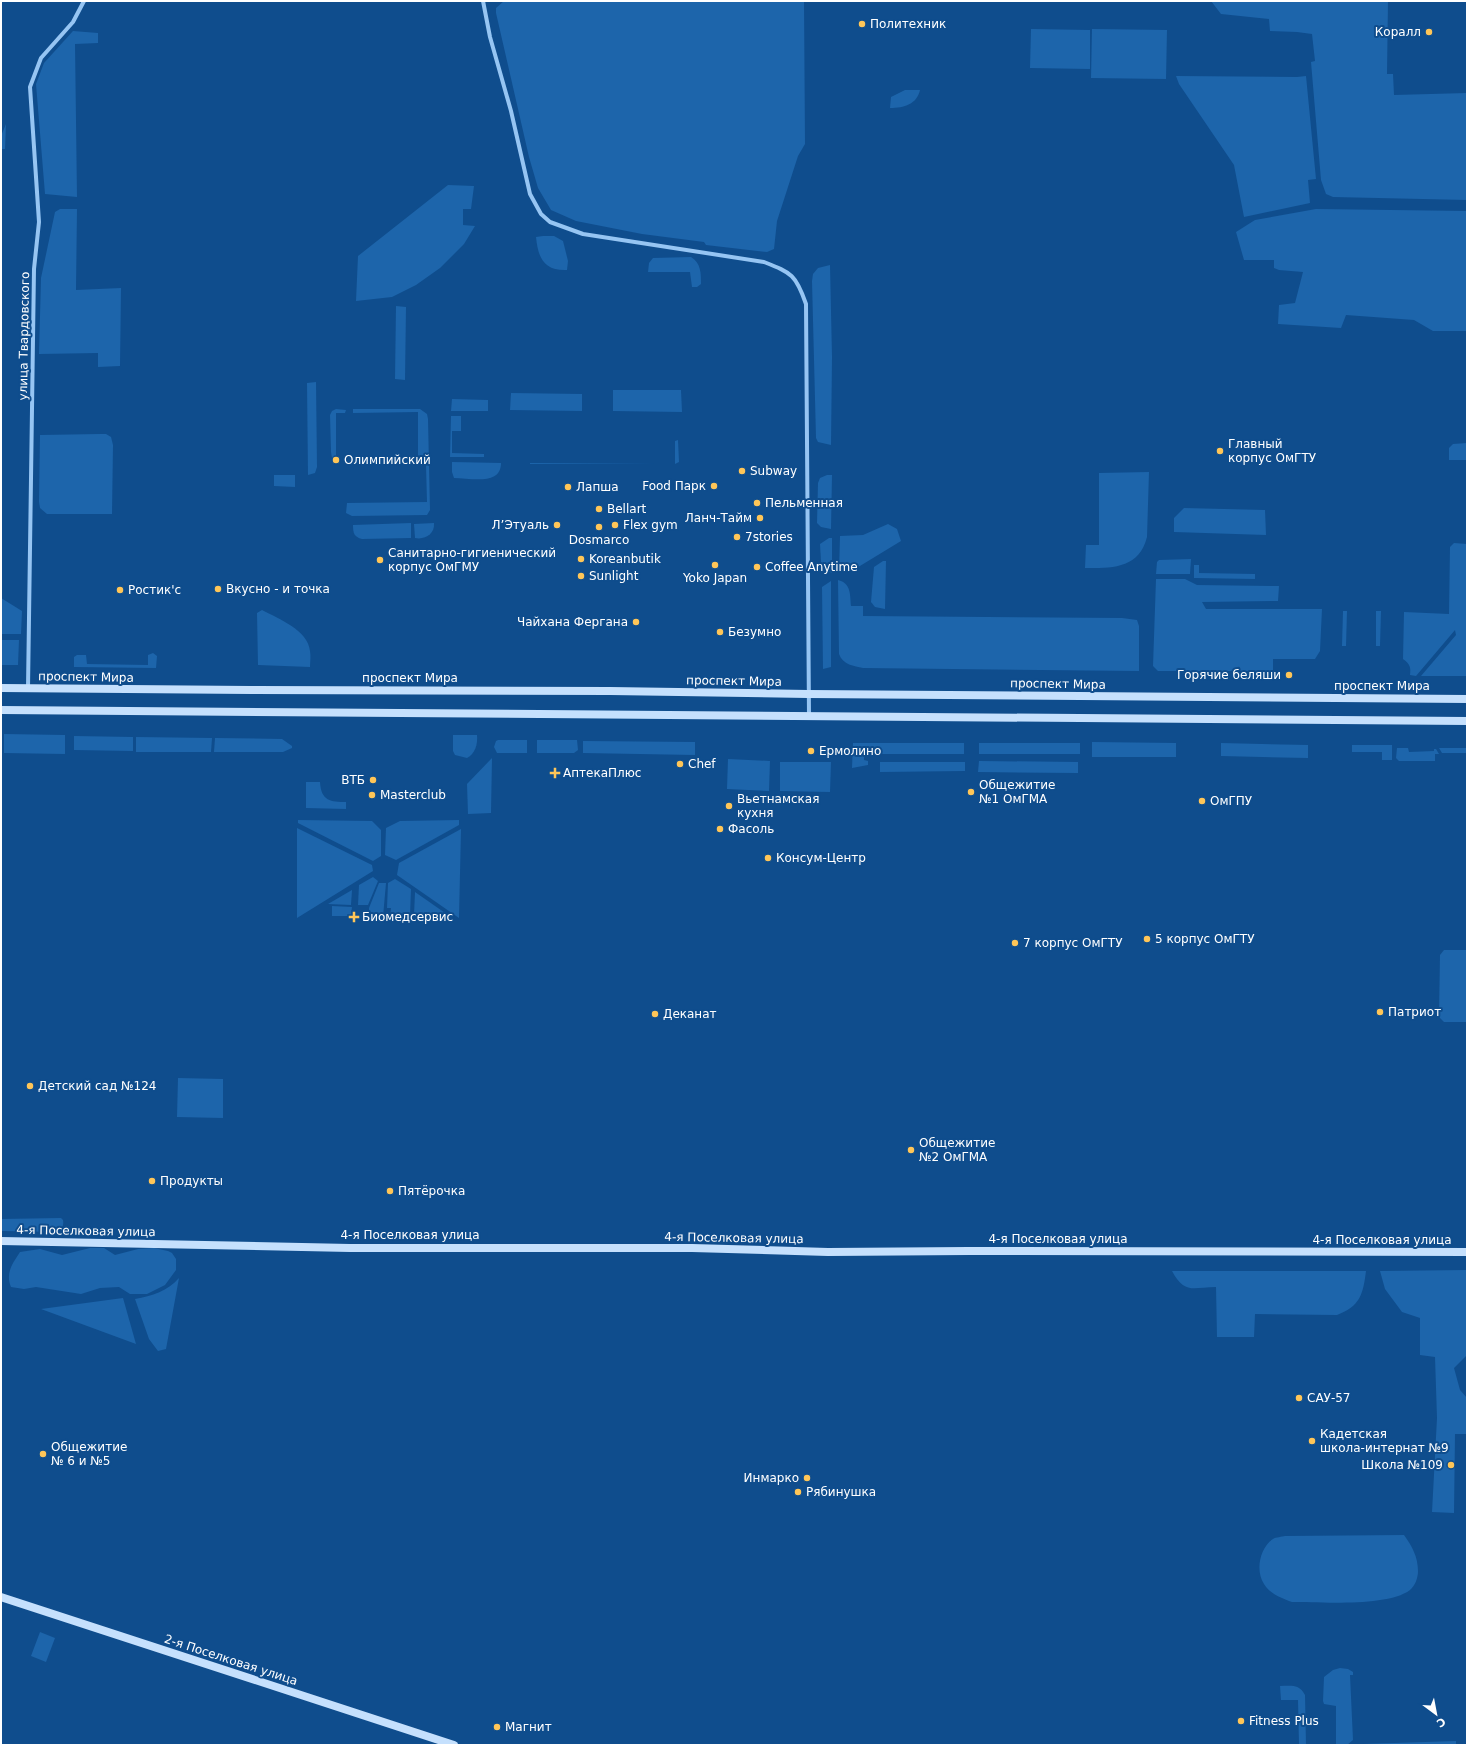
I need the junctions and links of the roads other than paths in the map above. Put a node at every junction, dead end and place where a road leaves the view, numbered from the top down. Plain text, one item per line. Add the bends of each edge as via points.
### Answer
1 (84, 1) edge
2 (483, 1) edge
3 (1, 688) edge
4 (28, 688) junction
5 (808, 694) junction
6 (1467, 699) edge
7 (1, 710) edge
8 (809, 715) junction
9 (1467, 721) edge
10 (1, 1241) edge
11 (1467, 1252) edge
12 (1, 1596) edge
13 (454, 1745) edge

1 - 4 street, улица Твардовского via 73,22 41,58 30,87 39,222 34,269
2 - 5 street via 530,194 541,214 550,222 583,234 764,262 786,271 798,284 806,304
3 - 4 main road, проспект Мира
4 - 5 main road, проспект Мира via 610,690
5 - 6 main road, проспект Мира
5 - 8 street
7 - 8 main road
8 - 9 main road
10 - 11 main road, 4-я Поселковая улица via 200,1246 684,1248 842,1252
12 - 13 main road, 2-я Поселковая улица

